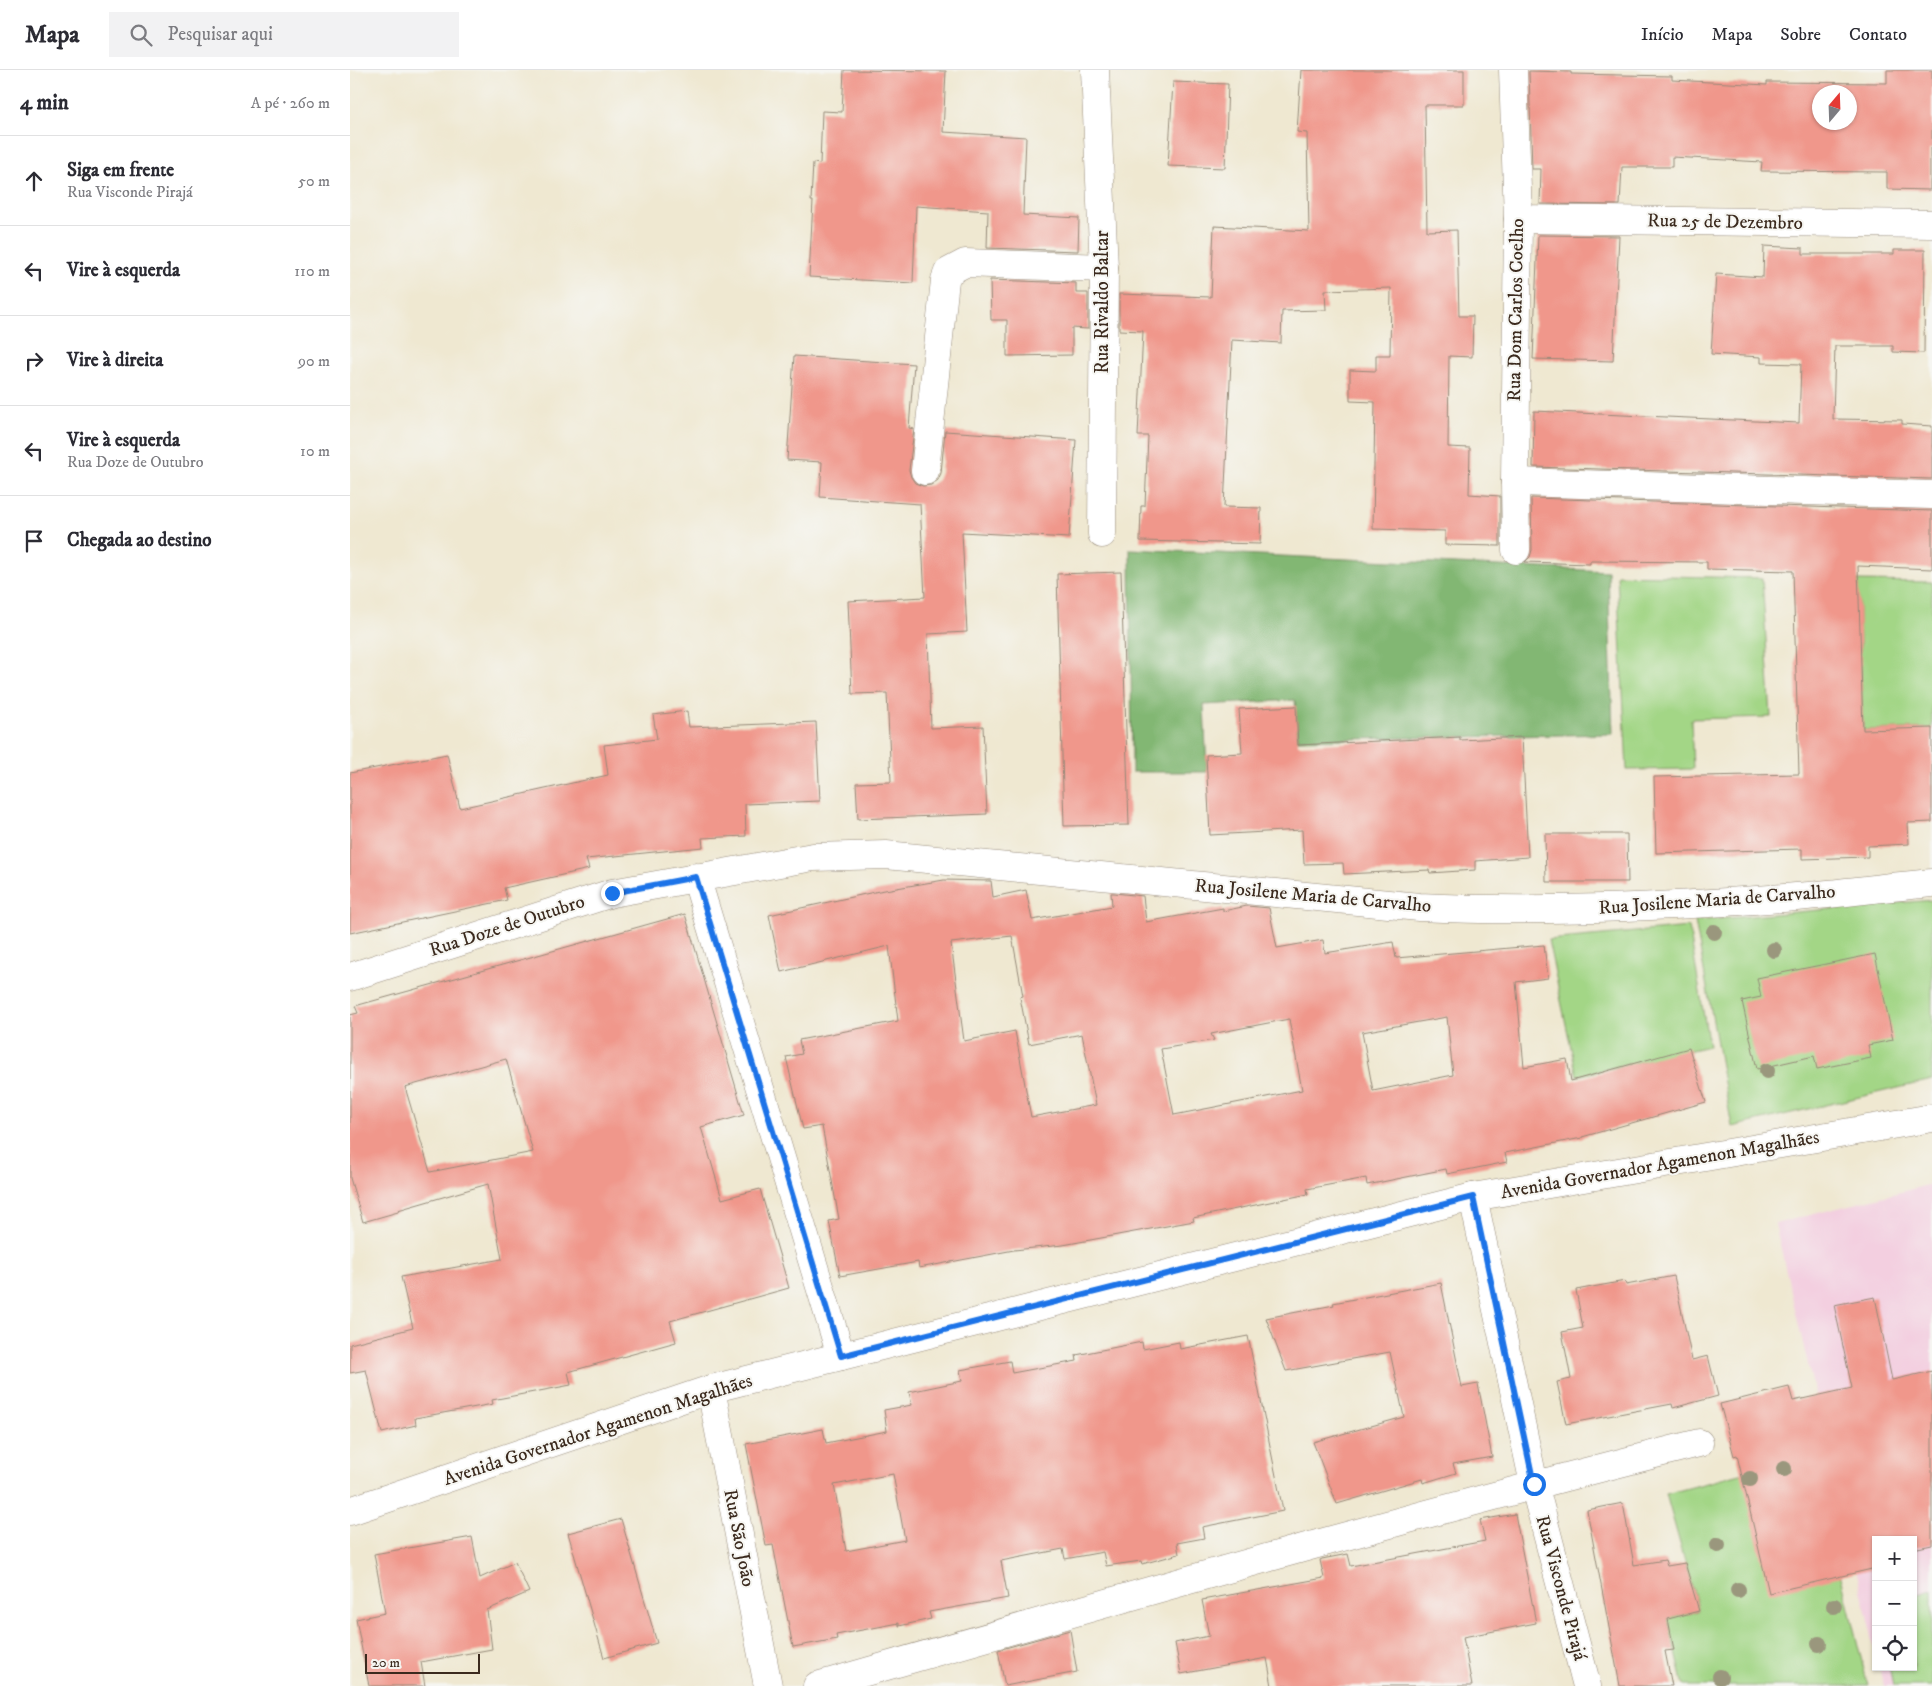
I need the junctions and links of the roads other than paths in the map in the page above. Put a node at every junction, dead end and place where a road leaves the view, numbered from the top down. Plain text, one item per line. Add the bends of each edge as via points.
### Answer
1 (1095, 70) edge
2 (1513, 70) edge
3 (1518, 219) junction
4 (1932, 224) edge
5 (1104, 268) junction
6 (925, 470) dead end
7 (1514, 482) junction
8 (1932, 495) edge
9 (1102, 534) dead end
10 (1516, 550) dead end
11 (696, 877) junction
12 (1932, 884) edge
13 (350, 977) edge
14 (1932, 1118) edge
15 (1473, 1197) junction
16 (841, 1356) junction
17 (711, 1389) junction
18 (1699, 1443) dead end
19 (1534, 1484) junction
20 (350, 1511) edge
21 (768, 1686) edge
22 (817, 1686) edge
23 (1587, 1686) edge

1 - 5 street, Rua Rivaldo Baltar
2 - 3 street, Rua Dom Carlos Coelho
3 - 4 street, Rua 25 de Dezembro
3 - 7 street, Rua Dom Carlos Coelho
5 - 6 street via 964,263 948,272
5 - 9 street, Rua Rivaldo Baltar
7 - 8 street
7 - 10 street, Rua Dom Carlos Coelho
11 - 12 street, Rua Josilene Maria de Carvalho via 813,857 886,855 1409,906 1489,910 1660,906
11 - 13 street, Rua Doze de Outubro via 612,893
11 - 16 street
14 - 15 street, Avenida Governador Agamenon Magalhães
15 - 16 street, Avenida Governador Agamenon Magalhães
15 - 19 street, Rua Visconde Pirajá
16 - 17 street, Avenida Governador Agamenon Magalhães
17 - 20 street, Avenida Governador Agamenon Magalhães
17 - 21 street, Rua São João
18 - 19 street
19 - 22 street
19 - 23 street, Rua Visconde Pirajá

